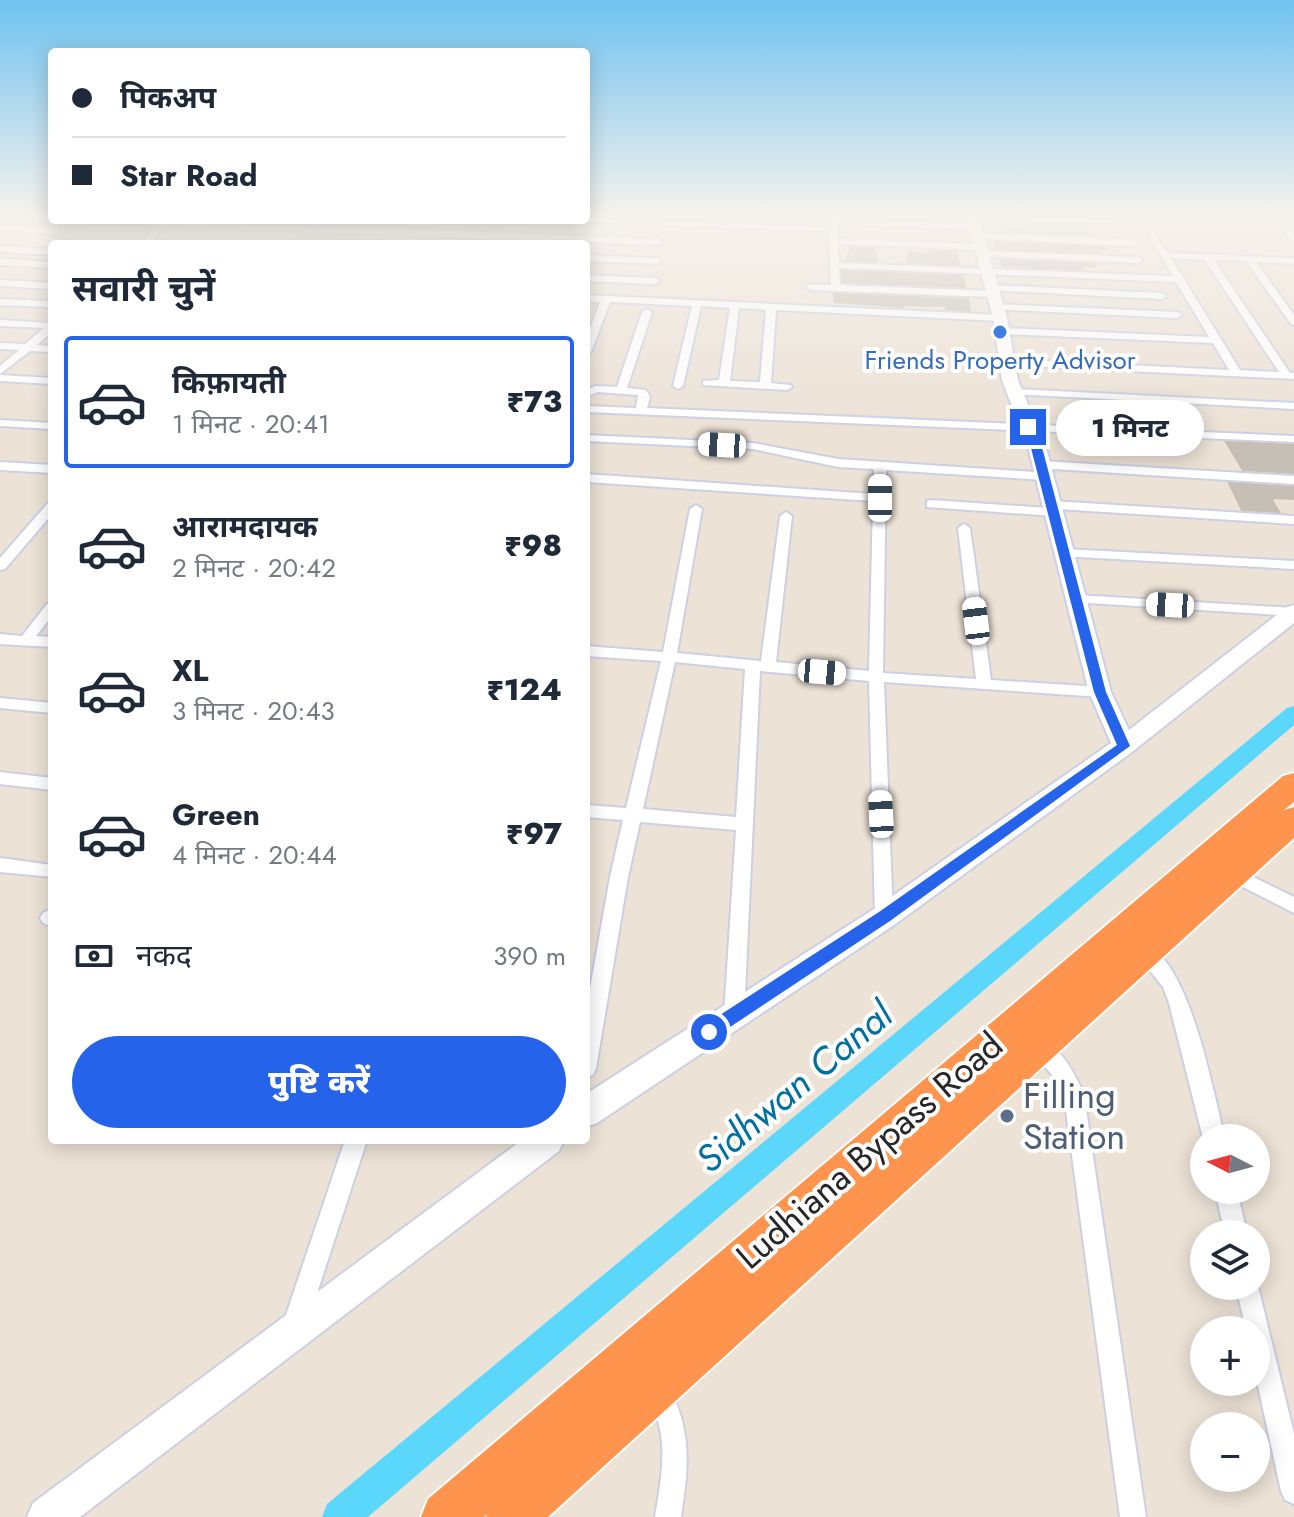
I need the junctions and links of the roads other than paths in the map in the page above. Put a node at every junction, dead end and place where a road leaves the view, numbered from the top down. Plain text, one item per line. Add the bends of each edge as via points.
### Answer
1 (852, 286) edge
2 (885, 286) edge
3 (990, 286) edge
4 (1045, 286) edge
5 (1061, 286) edge
6 (1100, 286) edge
7 (1182, 286) edge
8 (1228, 286) edge
9 (1268, 286) edge
10 (811, 287) dead end
11 (836, 288) joint
12 (1162, 296) dead end
13 (590, 298) edge
14 (606, 299) junction
15 (0, 302) edge
16 (48, 304) edge
17 (697, 304) junction
18 (735, 306) junction
19 (771, 307) junction
20 (647, 312) dead end
21 (1177, 315) dead end
22 (1294, 322) edge
23 (0, 323) edge
24 (48, 326) edge
25 (48, 330) edge
26 (1215, 340) junction
27 (590, 341) edge
28 (0, 346) edge
29 (28, 348) junction
30 (48, 349) edge
31 (1007, 362) junction
32 (0, 371) edge
33 (1236, 373) junction
34 (1291, 376) edge
35 (0, 378) edge
36 (48, 381) edge
37 (707, 383) dead end
38 (724, 384) junction
39 (678, 386) dead end
40 (765, 386) junction
41 (787, 387) dead end
42 (621, 390) junction
43 (590, 392) edge
44 (1015, 392) junction
45 (1294, 406) edge
46 (590, 409) edge
47 (641, 411) junction
48 (0, 423) edge
49 (48, 426) edge
50 (1028, 427) junction
51 (590, 438) edge
52 (1294, 439) edge
53 (880, 465) junction
54 (0, 466) edge
55 (48, 469) edge
56 (1043, 470) junction
57 (590, 478) edge
58 (1294, 480) edge
59 (880, 498) junction
60 (931, 504) dead end
61 (1053, 508) junction
62 (696, 509) dead end
63 (48, 511) edge
64 (786, 516) dead end
65 (1294, 520) edge
66 (964, 528) dead end
67 (1065, 553) junction
68 (1294, 565) edge
69 (0, 566) edge
70 (1077, 599) junction
71 (48, 612) edge
72 (1294, 612) edge
73 (0, 639) edge
74 (25, 641) junction
75 (48, 642) edge
76 (590, 651) edge
77 (669, 657) junction
78 (760, 666) junction
79 (876, 677) junction
80 (984, 682) junction
81 (1100, 692) junction
82 (0, 703) edge
83 (48, 708) edge
84 (1124, 746) junction
85 (0, 778) edge
86 (48, 784) edge
87 (1294, 784) edge
88 (590, 811) edge
89 (632, 814) junction
90 (1294, 819) edge
91 (743, 824) junction
92 (0, 865) edge
93 (48, 871) edge
94 (1233, 874) junction
95 (1294, 906) edge
96 (884, 917) junction
97 (1144, 952) junction
98 (734, 1015) junction
99 (590, 1046) edge
100 (1037, 1046) junction
101 (590, 1109) edge
102 (1210, 1124) edge
103 (355, 1144) edge
104 (543, 1144) edge
105 (1251, 1300) edge
106 (292, 1333) junction
107 (655, 1388) junction
108 (1294, 1491) edge
109 (47, 1517) edge
110 (446, 1517) edge
111 (511, 1517) edge
112 (668, 1517) edge
113 (1133, 1517) edge

1 - 11 street
2 - 19 street
3 - 31 street
4 - 26 street
5 - 21 street
6 - 12 street
7 - 26 street
8 - 34 street
9 - 22 street
10 - 11 street
13 - 14 street
14 - 17 street
14 - 27 street
15 - 16 street
17 - 18 street
17 - 39 street
18 - 19 street
18 - 38 street
19 - 40 street
20 - 42 street
23 - 24 street
25 - 29 street
26 - 33 street
28 - 29 street
29 - 30 street
29 - 32 street
31 - 33 street
31 - 44 street
33 - 34 street
35 - 36 street
37 - 38 street
38 - 40 street
40 - 41 street
42 - 43 street
42 - 47 street via 644,393
44 - 45 street
44 - 50 street
46 - 47 street
47 - 50 street
48 - 49 street
50 - 52 street
50 - 56 street
51 - 53 street via 753,446 814,460
53 - 56 street
53 - 59 street
54 - 55 street
56 - 58 street
56 - 61 street
57 - 59 street
59 - 79 street
60 - 61 street
61 - 65 street
61 - 67 street
62 - 77 street
63 - 69 street
64 - 78 street
66 - 80 street
67 - 68 street
67 - 70 street
70 - 72 street
70 - 81 street
71 - 74 street
72 - 84 street
73 - 74 street
74 - 75 street
76 - 77 street
77 - 78 street
77 - 89 street
78 - 79 street
78 - 91 street
79 - 80 street
79 - 96 street
80 - 81 street
81 - 84 street
82 - 83 street
84 - 96 street
85 - 86 street
87 - 110 highway, Ludhiana Bypass Road
88 - 89 street
89 - 91 street
89 - 99 street
90 - 94 highway, Ludhiana Bypass Road
91 - 98 street
92 - 93 street
94 - 95 street
94 - 97 highway, Ludhiana Bypass Road
96 - 98 street
97 - 100 highway, Ludhiana Bypass Road
97 - 102 street via 1170,982 1179,1003
98 - 101 street
100 - 107 highway, Ludhiana Bypass Road
100 - 113 street via 1054,1060 1074,1095
103 - 106 street
104 - 106 street
105 - 108 street
106 - 109 street
107 - 111 highway, Ludhiana Bypass Road
107 - 112 street via 675,1431

